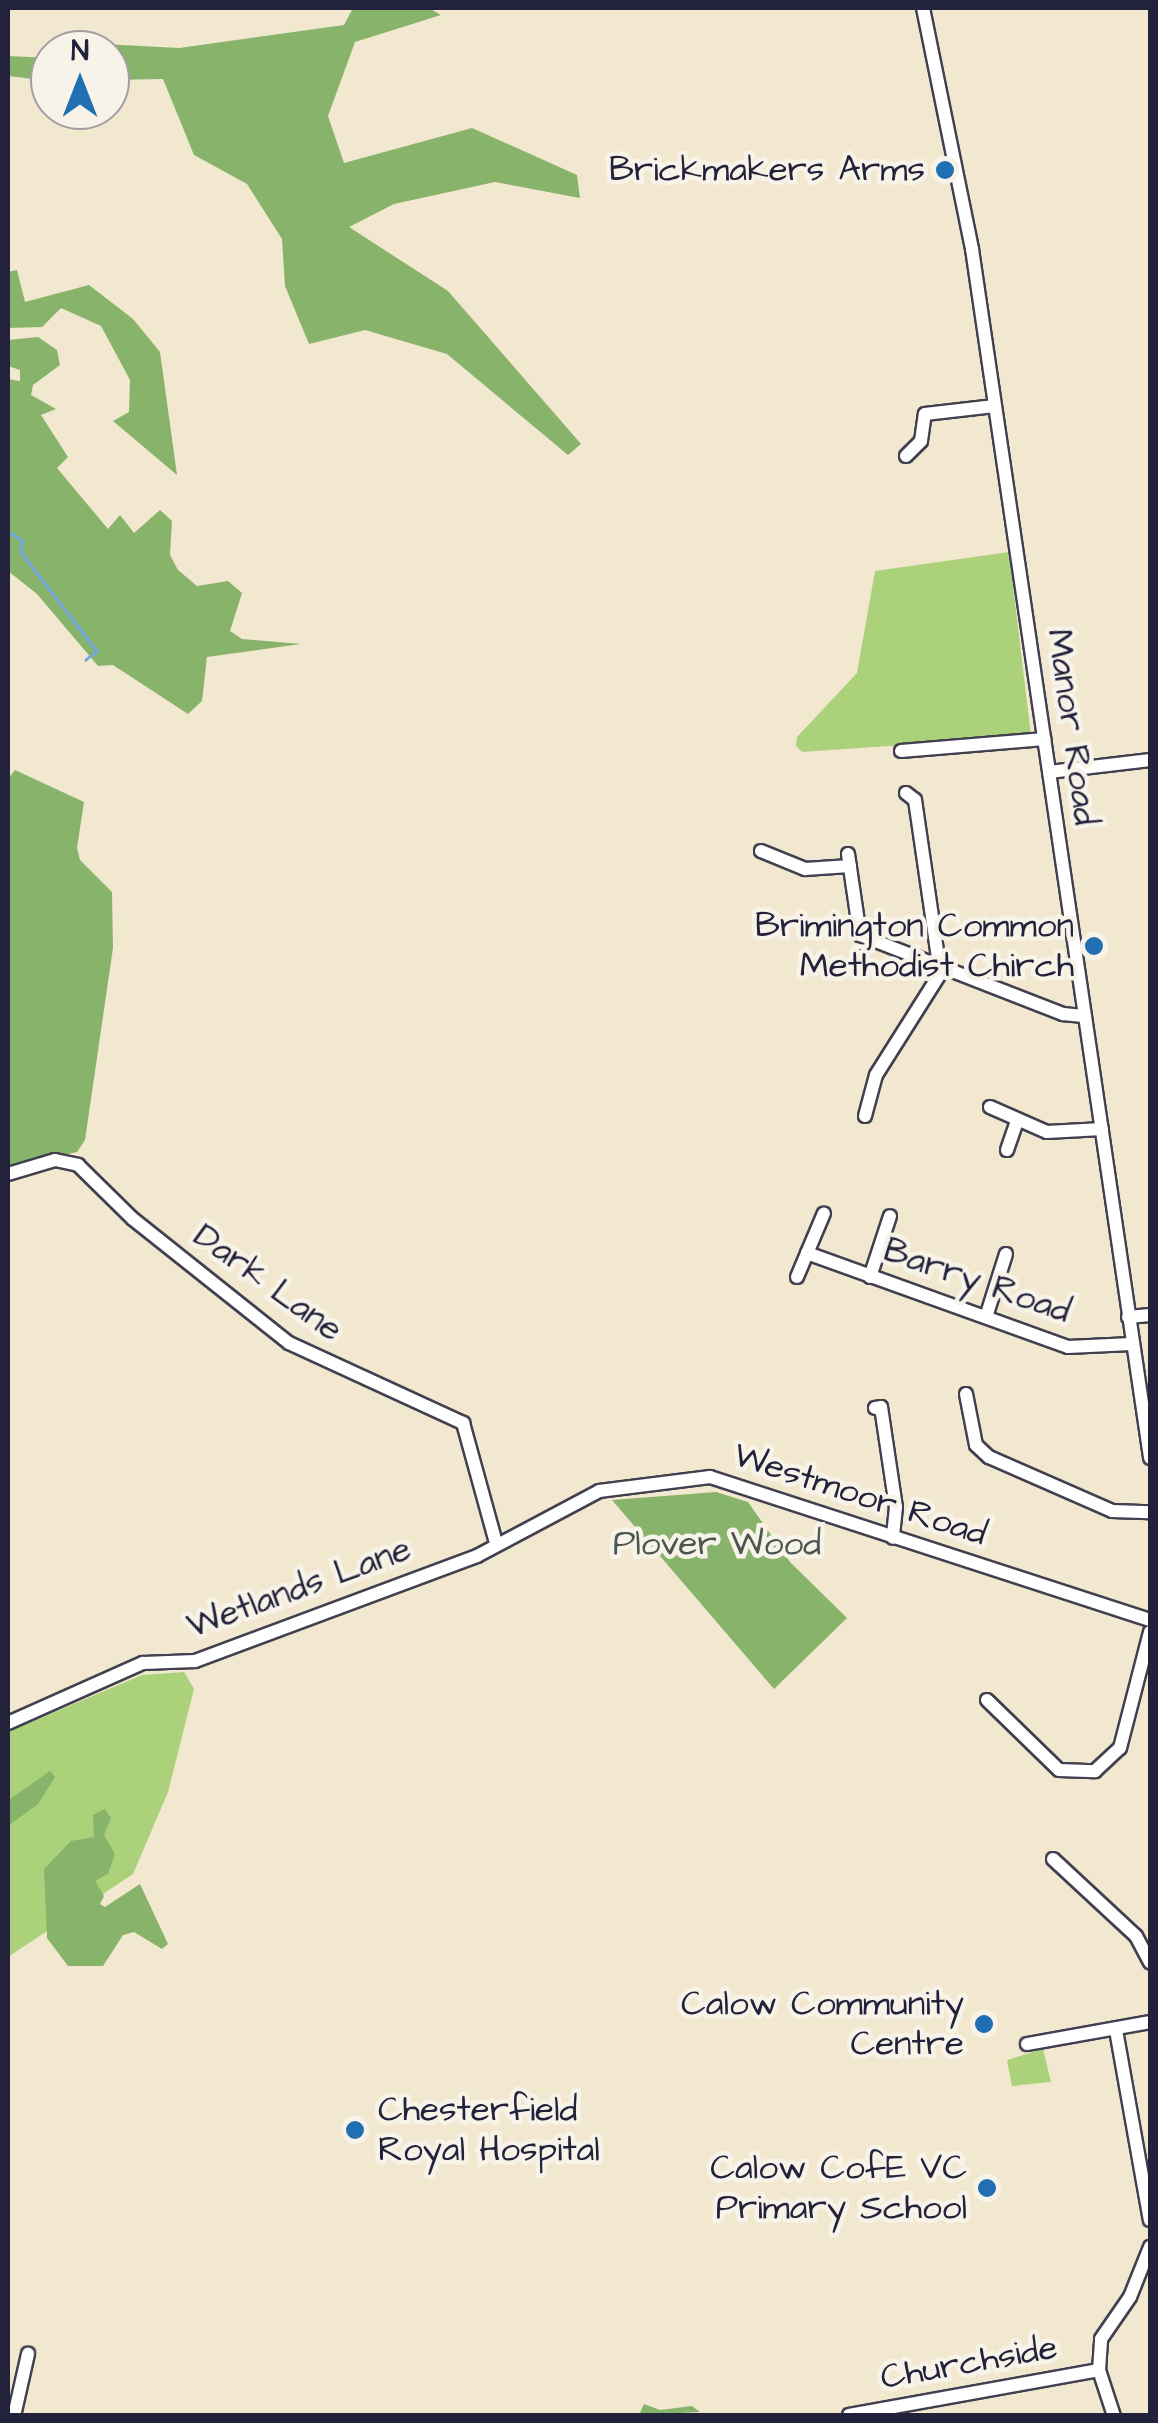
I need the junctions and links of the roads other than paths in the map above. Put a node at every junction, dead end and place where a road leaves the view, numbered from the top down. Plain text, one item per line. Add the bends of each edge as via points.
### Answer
1 (923, 8) edge
2 (995, 406) junction
3 (906, 456) dead end
4 (1044, 739) junction
5 (900, 751) dead end
6 (1150, 760) edge
7 (1049, 772) junction
8 (906, 794) dead end
9 (761, 851) dead end
10 (942, 965) junction
11 (1083, 1016) junction
12 (990, 1108) dead end
13 (866, 1116) dead end
14 (1018, 1121) junction
15 (1102, 1129) junction
16 (1007, 1150) dead end
17 (8, 1174) edge
18 (824, 1212) dead end
19 (890, 1216) dead end
20 (807, 1253) junction
21 (1006, 1254) dead end
22 (797, 1277) dead end
23 (870, 1277) junction
24 (1150, 1315) edge
25 (986, 1317) junction
26 (1128, 1318) junction
27 (1131, 1344) junction
28 (1143, 1372) edge
29 (966, 1394) dead end
30 (874, 1408) dead end
31 (1150, 1458) edge
32 (1150, 1512) edge
33 (893, 1538) junction
34 (496, 1543) junction
35 (1150, 1620) edge
36 (1150, 1632) edge
37 (987, 1700) dead end
38 (8, 1723) edge
39 (1053, 1859) dead end
40 (1150, 1962) edge
41 (1150, 2022) edge
42 (1116, 2030) junction
43 (1028, 2044) dead end
44 (1150, 2220) edge
45 (1150, 2246) edge
46 (28, 2354) dead end
47 (1099, 2370) junction
48 (846, 2397) dead end
49 (849, 2415) edge
50 (14, 2416) edge
51 (1114, 2416) edge

1 - 2 street, Manor Road via 972,249
2 - 3 street via 925,414 921,441
2 - 4 street, Manor Road
4 - 5 street
4 - 7 street, Manor Road
6 - 7 street
7 - 11 street, Manor Road
8 - 10 street via 914,800
9 - 10 street via 806,869 849,860 860,935
10 - 11 street
10 - 13 street via 876,1075
11 - 15 street, Manor Road
12 - 14 street
14 - 15 street via 1057,1134
14 - 16 street
15 - 26 street, Manor Road
17 - 34 street, Dark Lane via 55,1160 78,1165 133,1219 288,1343 463,1424
18 - 20 street
19 - 23 street
20 - 22 street
20 - 23 street, Barry Road
21 - 25 street
23 - 25 street, Barry Road
24 - 26 street
25 - 27 street, Barry Road via 1068,1346
26 - 27 street, Manor Road
27 - 28 street, Manor Road
28 - 31 street, Manor Road
29 - 32 street via 976,1445 988,1457 1112,1511
30 - 33 street via 881,1407 896,1507
33 - 34 street, Westmoor Road via 710,1477 599,1491
33 - 35 street, Westmoor Road
34 - 38 street, Wetlands Lane via 477,1556 195,1661 143,1663
36 - 37 street via 1122,1742 1102,1768 1059,1770
39 - 40 street via 1136,1936
41 - 42 street
42 - 43 street
42 - 44 street
45 - 47 street via 1130,2298 1102,2339
46 - 50 street
47 - 49 street, Churchside
47 - 51 street
48 - 49 street

